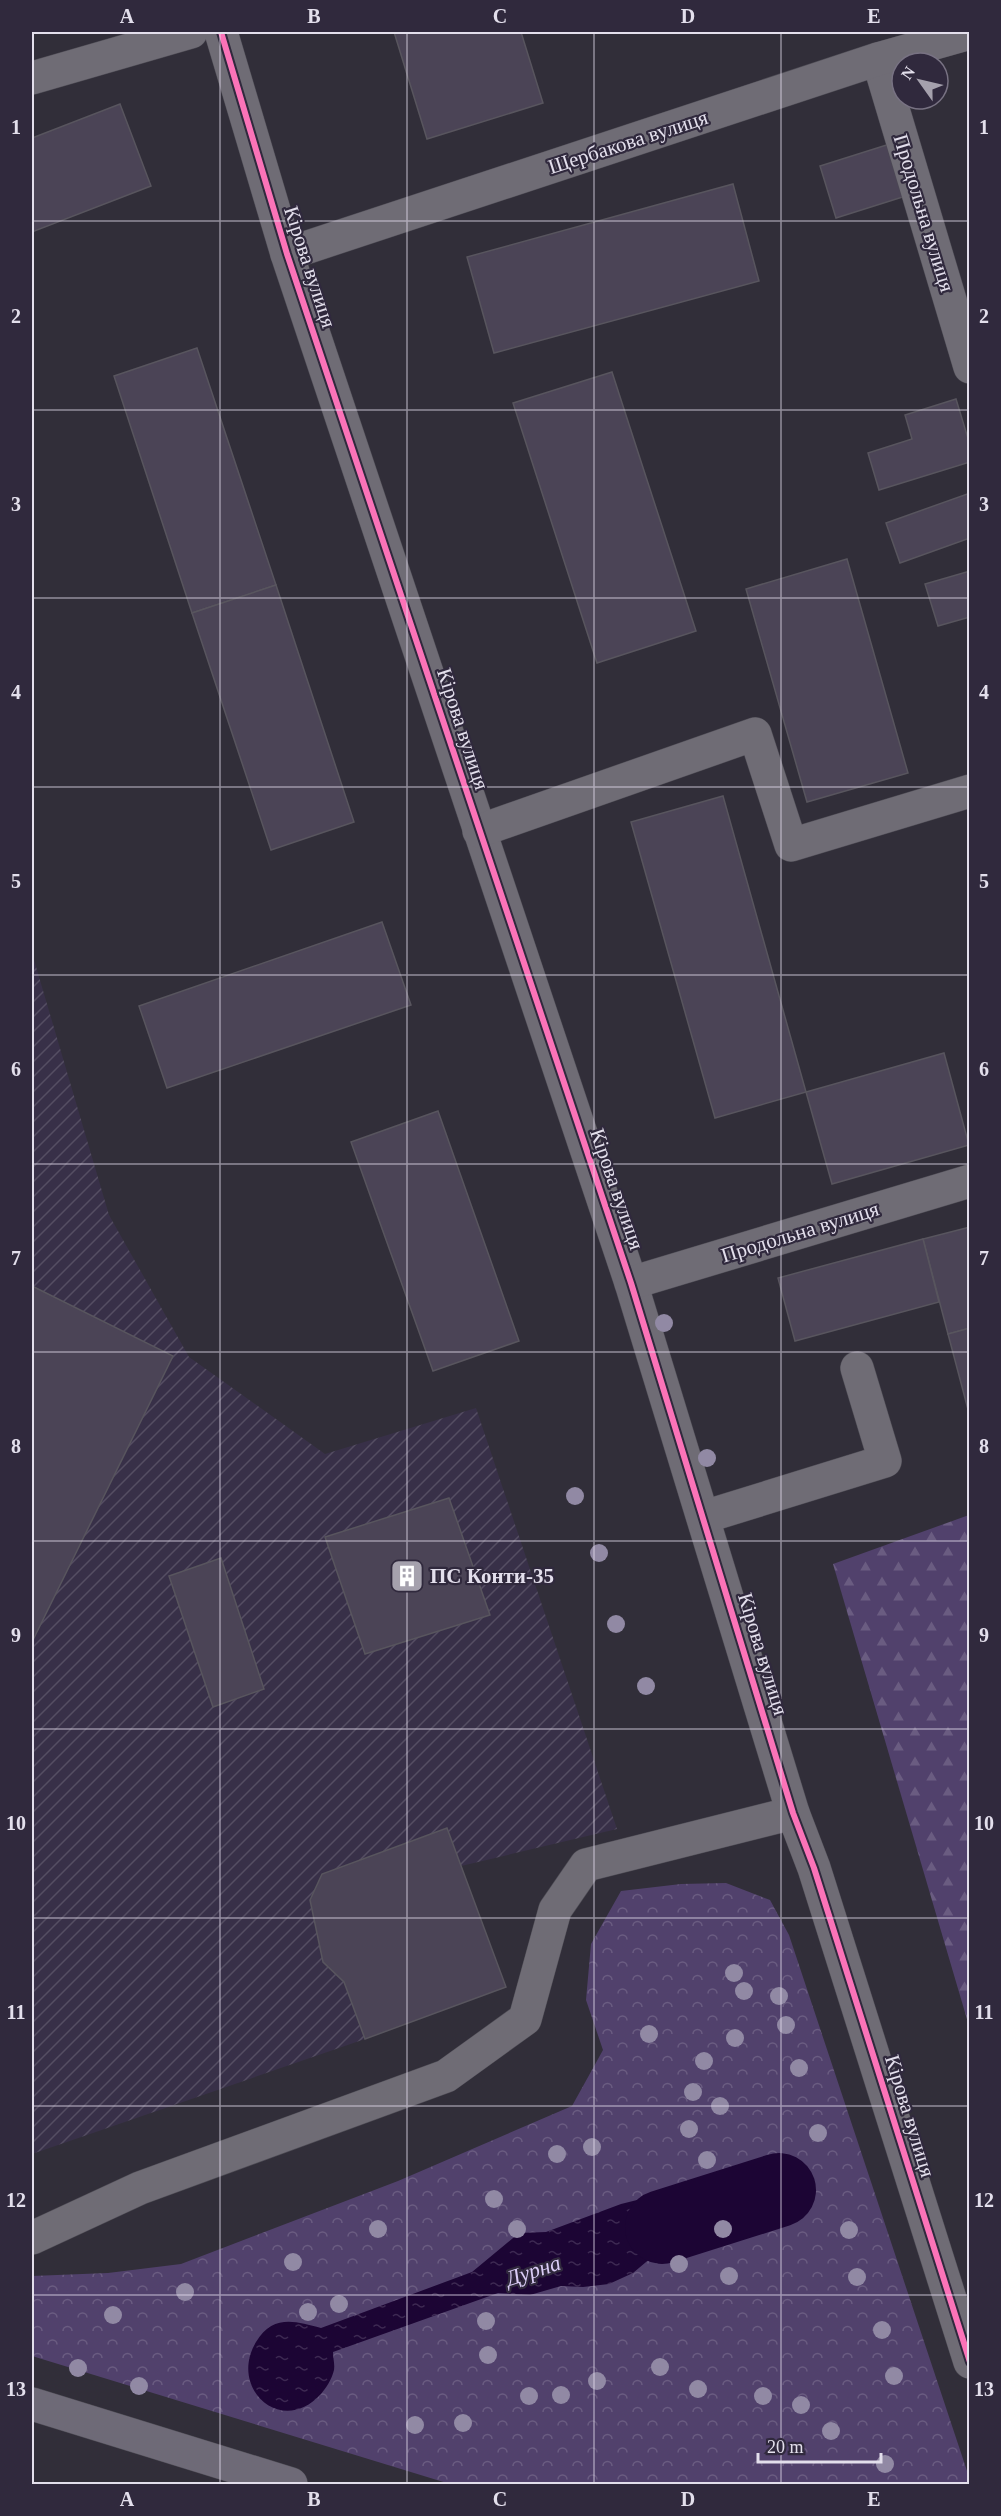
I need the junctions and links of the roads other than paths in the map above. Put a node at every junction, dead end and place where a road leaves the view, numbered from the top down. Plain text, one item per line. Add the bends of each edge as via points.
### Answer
1 (191, 32) edge
2 (221, 32) edge
3 (969, 33) edge
4 (878, 59) junction
5 (32, 78) edge
6 (287, 254) junction
7 (969, 367) edge
8 (969, 791) edge
9 (479, 831) junction
10 (969, 1182) edge
11 (631, 1283) junction
12 (858, 1368) dead end
13 (704, 1517) junction
14 (793, 1813) junction
15 (32, 2238) edge
16 (969, 2362) edge
17 (32, 2404) edge
18 (291, 2484) edge

1 - 5 street
2 - 6 street, Кірова вулиця
3 - 4 street, Щербакова вулиця
4 - 6 street, Щербакова вулиця
4 - 7 street, Продольна вулиця
6 - 9 street, Кірова вулиця
8 - 9 street via 791,846 755,734
9 - 11 street, Кірова вулиця
10 - 11 street, Продольна вулиця
11 - 13 street, Кірова вулиця
12 - 13 street via 885,1461
13 - 14 street, Кірова вулиця
14 - 15 street via 586,1865 555,1910 525,2019 446,2076 140,2188
14 - 16 street, Кірова вулиця via 814,1868
17 - 18 main road

